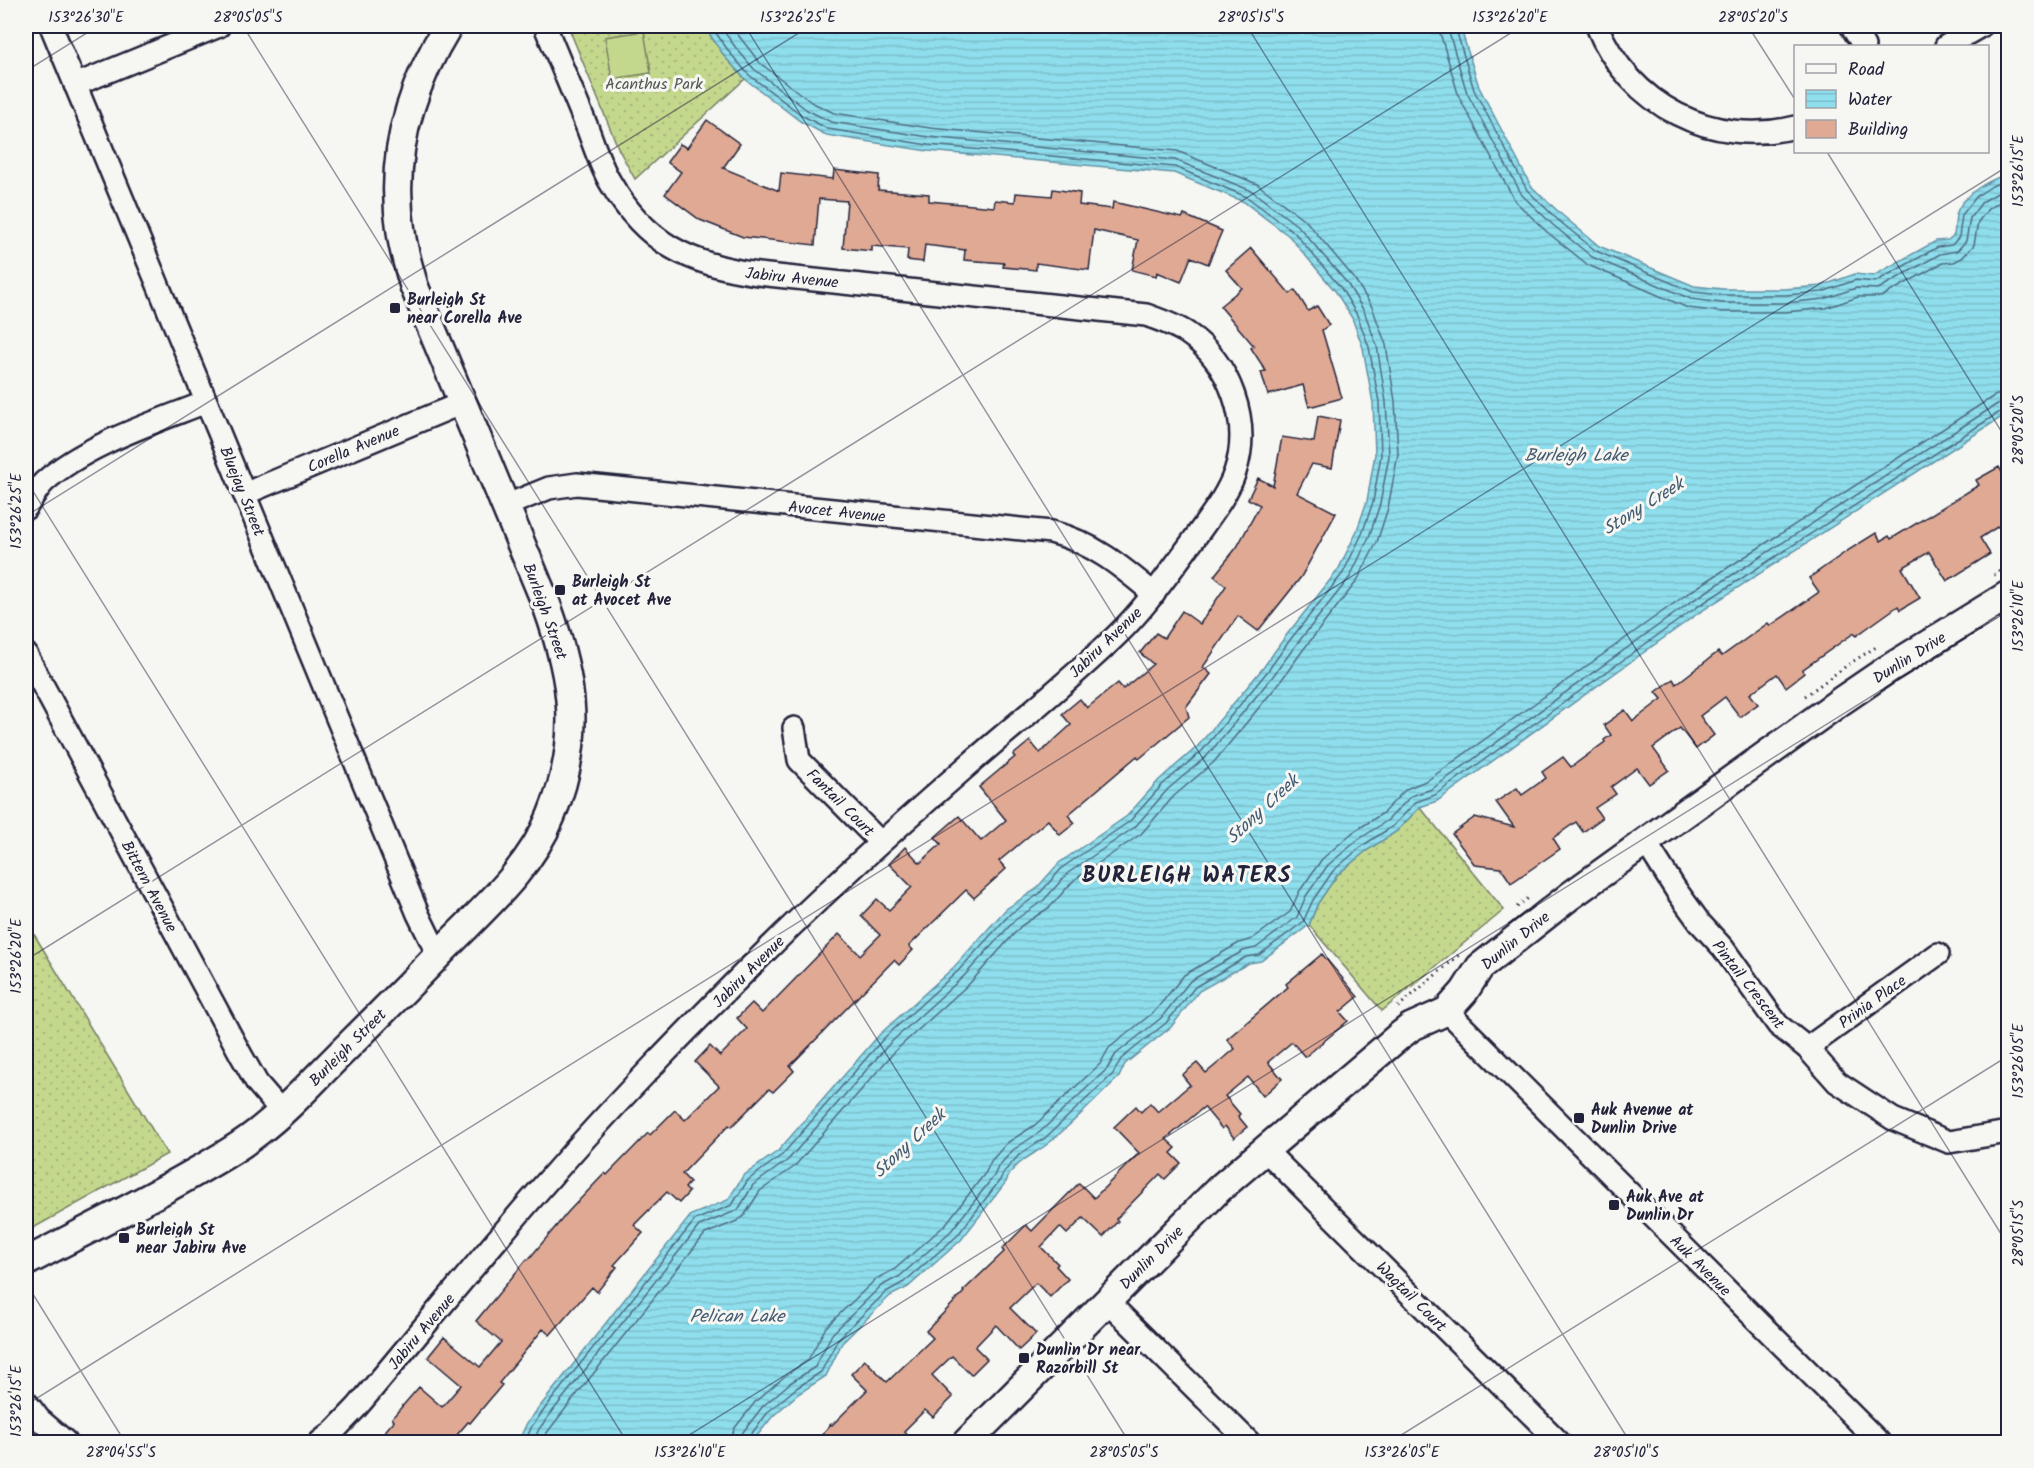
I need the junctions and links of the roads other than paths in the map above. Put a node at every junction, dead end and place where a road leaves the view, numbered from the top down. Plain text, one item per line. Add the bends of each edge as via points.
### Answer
1 (51, 26) edge
2 (219, 26) edge
3 (545, 26) edge
4 (1597, 26) edge
5 (1851, 26) edge
6 (1981, 26) edge
7 (457, 32) edge
8 (1863, 45) edge
9 (1948, 45) edge
10 (75, 85) junction
11 (1794, 127) edge
12 (206, 402) junction
13 (462, 403) junction
14 (244, 494) junction
15 (505, 506) junction
16 (26, 508) edge
17 (1154, 594) junction
18 (2008, 596) edge
19 (26, 654) edge
20 (794, 728) dead end
21 (1645, 841) junction
22 (880, 842) junction
23 (1938, 954) dead end
24 (438, 956) junction
25 (1447, 1011) junction
26 (1807, 1048) junction
27 (282, 1112) junction
28 (2008, 1132) edge
29 (1264, 1149) junction
30 (26, 1262) edge
31 (1107, 1301) junction
32 (26, 1402) edge
33 (66, 1443) edge
34 (320, 1443) edge
35 (968, 1443) edge
36 (1249, 1443) edge
37 (1559, 1443) edge
38 (1879, 1443) edge

1 - 10 street, Bluejay Street
2 - 10 street
3 - 17 street, Jabiru Avenue via 615,189 648,230 695,260 726,270 758,274 1137,313 1168,323 1201,344 1232,388 1240,447 1232,480
4 - 11 street via 1634,82 1653,100 1682,116 1705,127 1730,131 1758,133
5 - 8 street
6 - 9 street
7 - 13 street, Burleigh Street via 420,78 410,104 399,174 399,207 414,286
10 - 12 street, Bluejay Street
12 - 14 street, Bluejay Street
12 - 16 street via 76,458 42,484
13 - 14 street, Corella Avenue
13 - 15 street, Burleigh Street
14 - 24 street, Bluejay Street
15 - 17 street, Avocet Avenue via 549,488 577,484 1052,532 1082,541 1102,553
15 - 24 street, Burleigh Street via 562,652 568,674 571,738 555,805 537,846 518,872
17 - 22 street, Jabiru Avenue via 1118,634
18 - 21 street, Dunlin Drive via 1888,669
19 - 27 street, Bittern Avenue via 241,1055 257,1083
20 - 22 street, Fantail Court via 799,760
21 - 25 street, Dunlin Drive via 1480,967
21 - 26 street, Pintail Crescent via 1676,891 1778,1025
22 - 34 street, Jabiru Avenue via 763,954 591,1131 357,1407
23 - 26 street, Prinia Place
24 - 27 street, Burleigh Street
25 - 29 street, Dunlin Drive via 1398,1037
25 - 38 street, Auk Avenue
26 - 28 street, Pintail Crescent via 1838,1082 1893,1119 1949,1142
27 - 30 street, Burleigh Street via 210,1163
29 - 31 street, Dunlin Drive
29 - 37 street, Wagtail Court
31 - 35 street, Dunlin Drive
31 - 36 street
32 - 33 street

